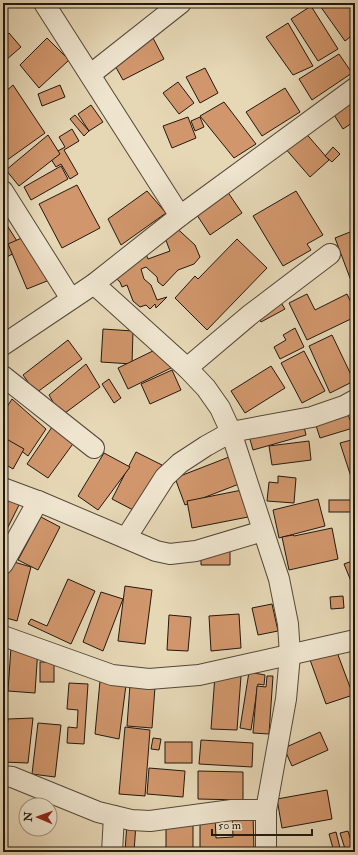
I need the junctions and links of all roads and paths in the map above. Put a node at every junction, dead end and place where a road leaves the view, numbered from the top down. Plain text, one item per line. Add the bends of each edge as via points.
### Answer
1 (44, 3) edge
2 (180, 3) edge
3 (91, 74) junction
4 (355, 88) edge
5 (3, 191) edge
6 (180, 216) junction
7 (330, 254) dead end
8 (94, 284) junction
9 (71, 299) junction
10 (3, 345) edge
11 (187, 368) junction
12 (3, 376) edge
13 (355, 400) edge
14 (231, 432) junction
15 (94, 448) dead end
16 (3, 488) edge
17 (38, 501) junction
18 (263, 531) junction
19 (126, 538) junction
20 (3, 564) edge
21 (3, 636) edge
22 (355, 640) edge
23 (290, 654) junction
24 (3, 776) edge
25 (266, 810) junction
26 (114, 816) junction
27 (112, 852) edge
28 (266, 852) edge

1 - 3 street
2 - 3 street
3 - 6 street
4 - 6 street
5 - 9 street
6 - 8 street
7 - 11 street via 251,314
8 - 9 street
8 - 11 street
9 - 10 street
11 - 14 street via 220,408
12 - 15 street
13 - 14 street via 312,418
14 - 18 street
14 - 19 street via 180,463 165,477
16 - 17 street
17 - 19 street
17 - 20 street
18 - 19 street via 196,551 170,554
18 - 23 street via 279,579 288,624
21 - 23 street via 112,675 149,679 199,675
22 - 23 street
23 - 25 street via 286,699
24 - 26 street
25 - 26 street via 232,810 150,820 131,820
25 - 28 street
26 - 27 street

